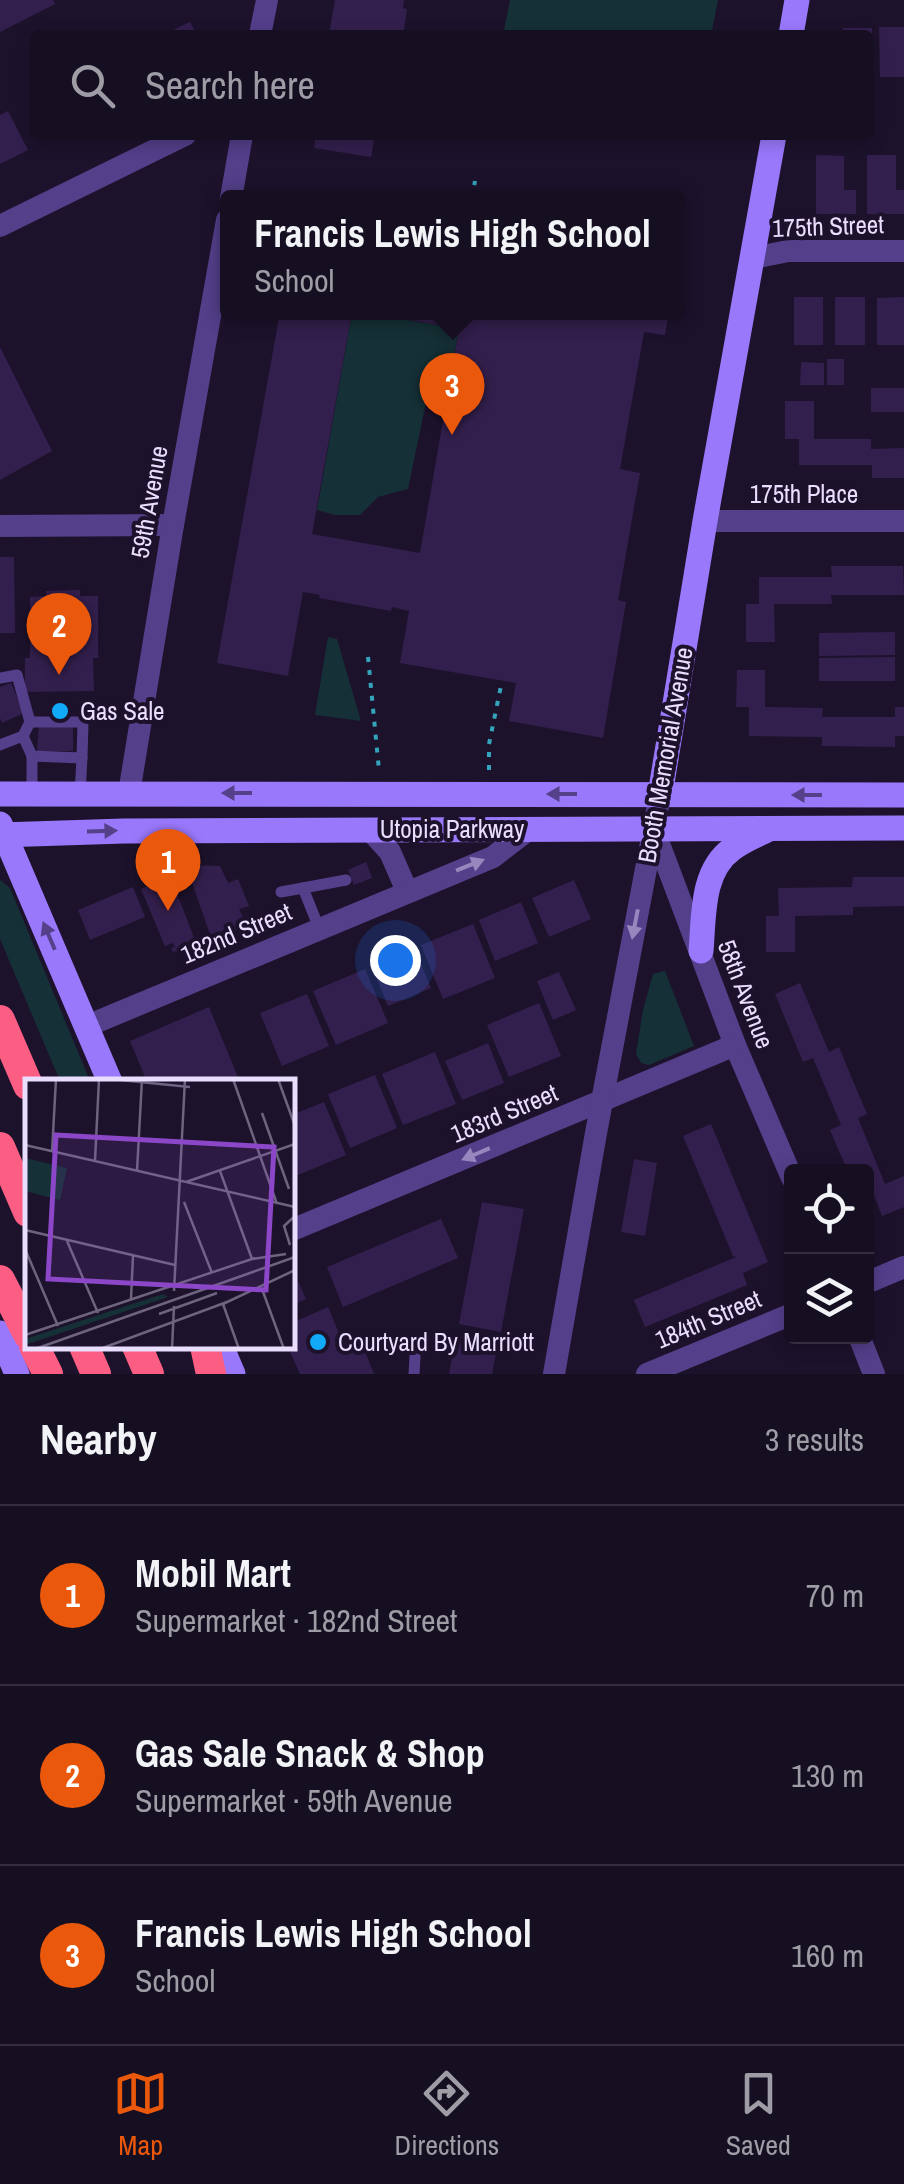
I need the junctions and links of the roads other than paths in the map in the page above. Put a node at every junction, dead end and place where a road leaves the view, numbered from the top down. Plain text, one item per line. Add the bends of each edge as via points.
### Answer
1 (266, 0) edge
2 (797, 0) edge
3 (261, 30) edge
4 (792, 30) edge
5 (174, 140) edge
6 (241, 140) edge
7 (773, 140) edge
8 (232, 190) edge
9 (0, 226) edge
10 (904, 251) edge
11 (753, 258) junction
12 (220, 259) edge
13 (705, 521) junction
14 (904, 521) edge
15 (172, 524) junction
16 (0, 526) edge
17 (0, 678) edge
18 (30, 722) junction
19 (0, 726) edge
20 (22, 736) junction
21 (3, 744) edge
22 (32, 756) junction
23 (82, 758) junction
24 (129, 793) junction
25 (0, 794) edge
26 (32, 794) junction
27 (80, 794) junction
28 (660, 794) junction
29 (904, 795) edge
30 (653, 828) junction
31 (771, 828) junction
32 (904, 828) edge
33 (368, 829) junction
34 (528, 830) junction
35 (2, 831) edge
36 (346, 880) dead end
37 (303, 888) junction
38 (407, 891) junction
39 (281, 892) dead end
40 (319, 928) junction
41 (701, 951) junction
42 (0, 1020) edge
43 (86, 1026) junction
44 (736, 1045) junction
45 (25, 1079) edge
46 (109, 1079) edge
47 (602, 1102) junction
48 (0, 1147) edge
49 (786, 1164) edge
50 (25, 1205) edge
51 (295, 1229) edge
52 (904, 1267) edge
53 (874, 1279) edge
54 (0, 1280) edge
55 (784, 1317) edge
56 (14, 1343) edge
57 (861, 1344) edge
58 (85, 1349) edge
59 (139, 1349) edge
60 (207, 1349) edge
61 (222, 1349) edge
62 (415, 1356) dead end
63 (17, 1374) edge
64 (48, 1374) edge
65 (96, 1374) edge
66 (149, 1374) edge
67 (211, 1374) edge
68 (233, 1374) edge
69 (414, 1374) edge
70 (554, 1374) edge
71 (646, 1374) edge
72 (874, 1374) edge

1 - 3 street
2 - 4 main road
5 - 9 street
6 - 8 street
7 - 11 main road, Booth Memorial Avenue
10 - 11 street, 175th Street via 788,251
11 - 13 main road, Booth Memorial Avenue
12 - 15 street, 59th Avenue
13 - 14 street, 175th Place
13 - 28 main road, Booth Memorial Avenue
15 - 16 street
15 - 24 street, 59th Avenue
17 - 18 lane via 17,675
18 - 20 lane
18 - 23 lane via 84,722
19 - 21 lane
20 - 21 lane
20 - 22 lane
22 - 23 lane
22 - 26 lane
23 - 27 lane
24 - 27 main road, Utopia Parkway
28 -> 24 main road, Utopia Parkway
25 - 26 main road, Utopia Parkway
26 - 27 main road, Utopia Parkway
29 -> 28 main road, Utopia Parkway
28 - 30 street, Booth Memorial Avenue
30 - 31 main road, Utopia Parkway
30 - 34 main road, Utopia Parkway
30 - 41 street, 58th Avenue
30 -> 47 street, Booth Memorial Avenue
31 - 32 main road, Utopia Parkway
31 - 41 main road via 730,850 716,866
33 - 34 main road, Utopia Parkway
35 -> 33 main road, Utopia Parkway
33 - 38 street via 390,852
38 -> 34 street, 182nd Street via 492,856
43 -> 35 main road
36 - 37 lane
37 - 39 lane
37 - 40 lane
38 - 40 street, 182nd Street
40 - 43 street, 182nd Street
41 - 44 street, 58th Avenue
42 - 45 highway
43 - 46 main road
44 - 47 street, 183rd Street
44 - 49 street, 58th Avenue
47 -> 51 street, 183rd Street
47 - 70 street, Booth Memorial Avenue
48 - 50 highway
52 - 53 street
54 - 56 highway
55 - 71 street, 184th Street
56 - 63 main road
56 - 64 highway
57 - 72 street
58 - 65 highway
59 - 66 highway
60 - 67 highway
61 - 68 main road
62 - 69 lane

